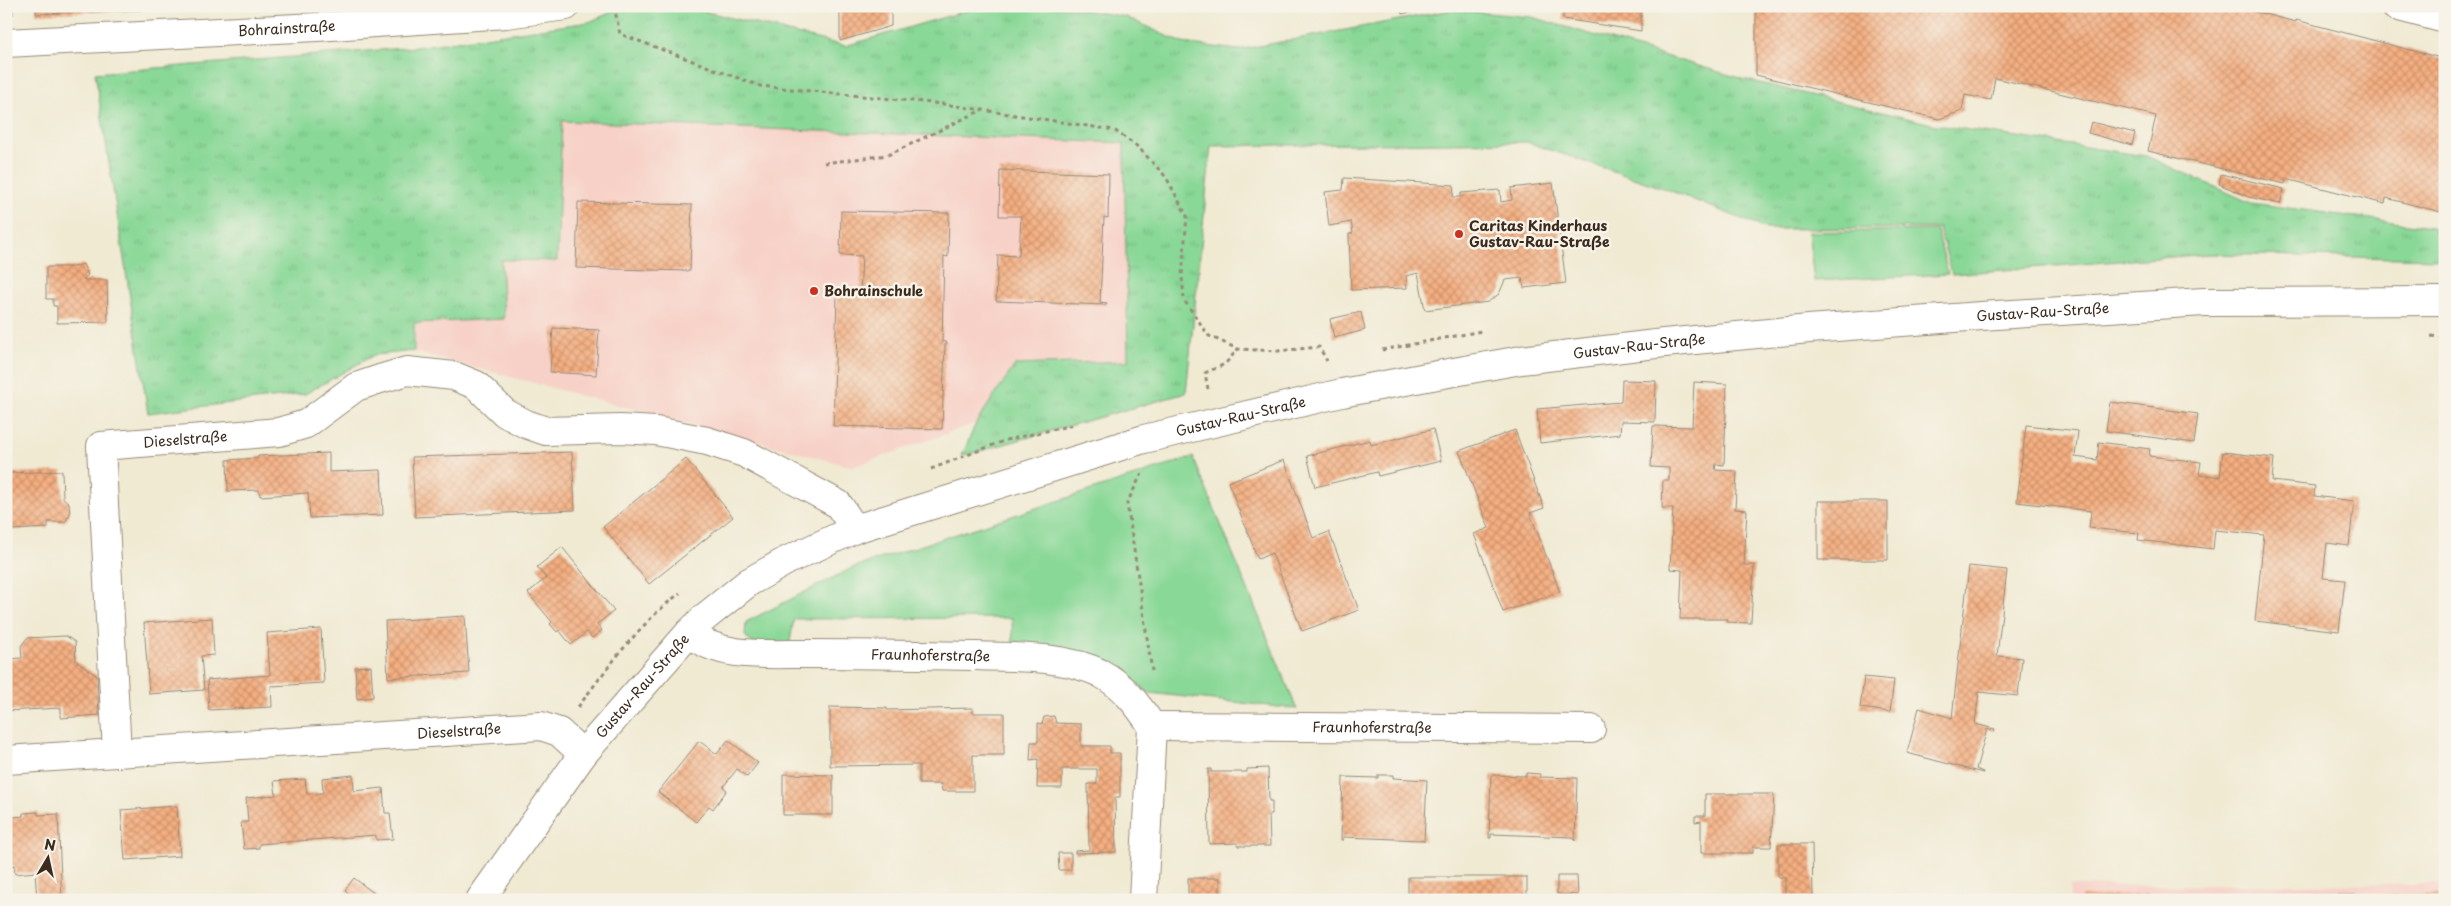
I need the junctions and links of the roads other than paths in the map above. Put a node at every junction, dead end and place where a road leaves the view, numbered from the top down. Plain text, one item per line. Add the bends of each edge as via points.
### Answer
1 (566, 6) edge
2 (2395, 6) edge
3 (2445, 18) edge
4 (6, 43) edge
5 (2445, 300) edge
6 (855, 529) junction
7 (689, 633) junction
8 (1152, 726) junction
9 (1591, 729) dead end
10 (117, 753) junction
11 (583, 754) junction
12 (6, 760) edge
13 (480, 900) edge
14 (1143, 900) edge

1 - 4 street, Bohrainstraße via 506,14 336,26
2 - 3 street
5 - 6 street, Gustav-Rau-Straße via 2119,306 1809,329 1520,360 1342,393 1154,437
6 - 7 street, Gustav-Rau-Straße via 749,582
6 - 10 street, Dieselstraße via 838,504 744,454 707,440 656,431 546,430 505,413 476,385 454,376 406,371 356,387 306,424 279,432 101,446
7 - 8 street, Fraunhoferstraße via 701,642 754,654 913,654 1069,662 1099,672 1118,684
7 - 11 street, Gustav-Rau-Straße
8 - 9 street, Fraunhoferstraße
8 - 14 street
10 - 11 street, Dieselstraße via 541,726 558,732
10 - 12 street, Dieselstraße
11 - 13 street, Gustav-Rau-Straße

